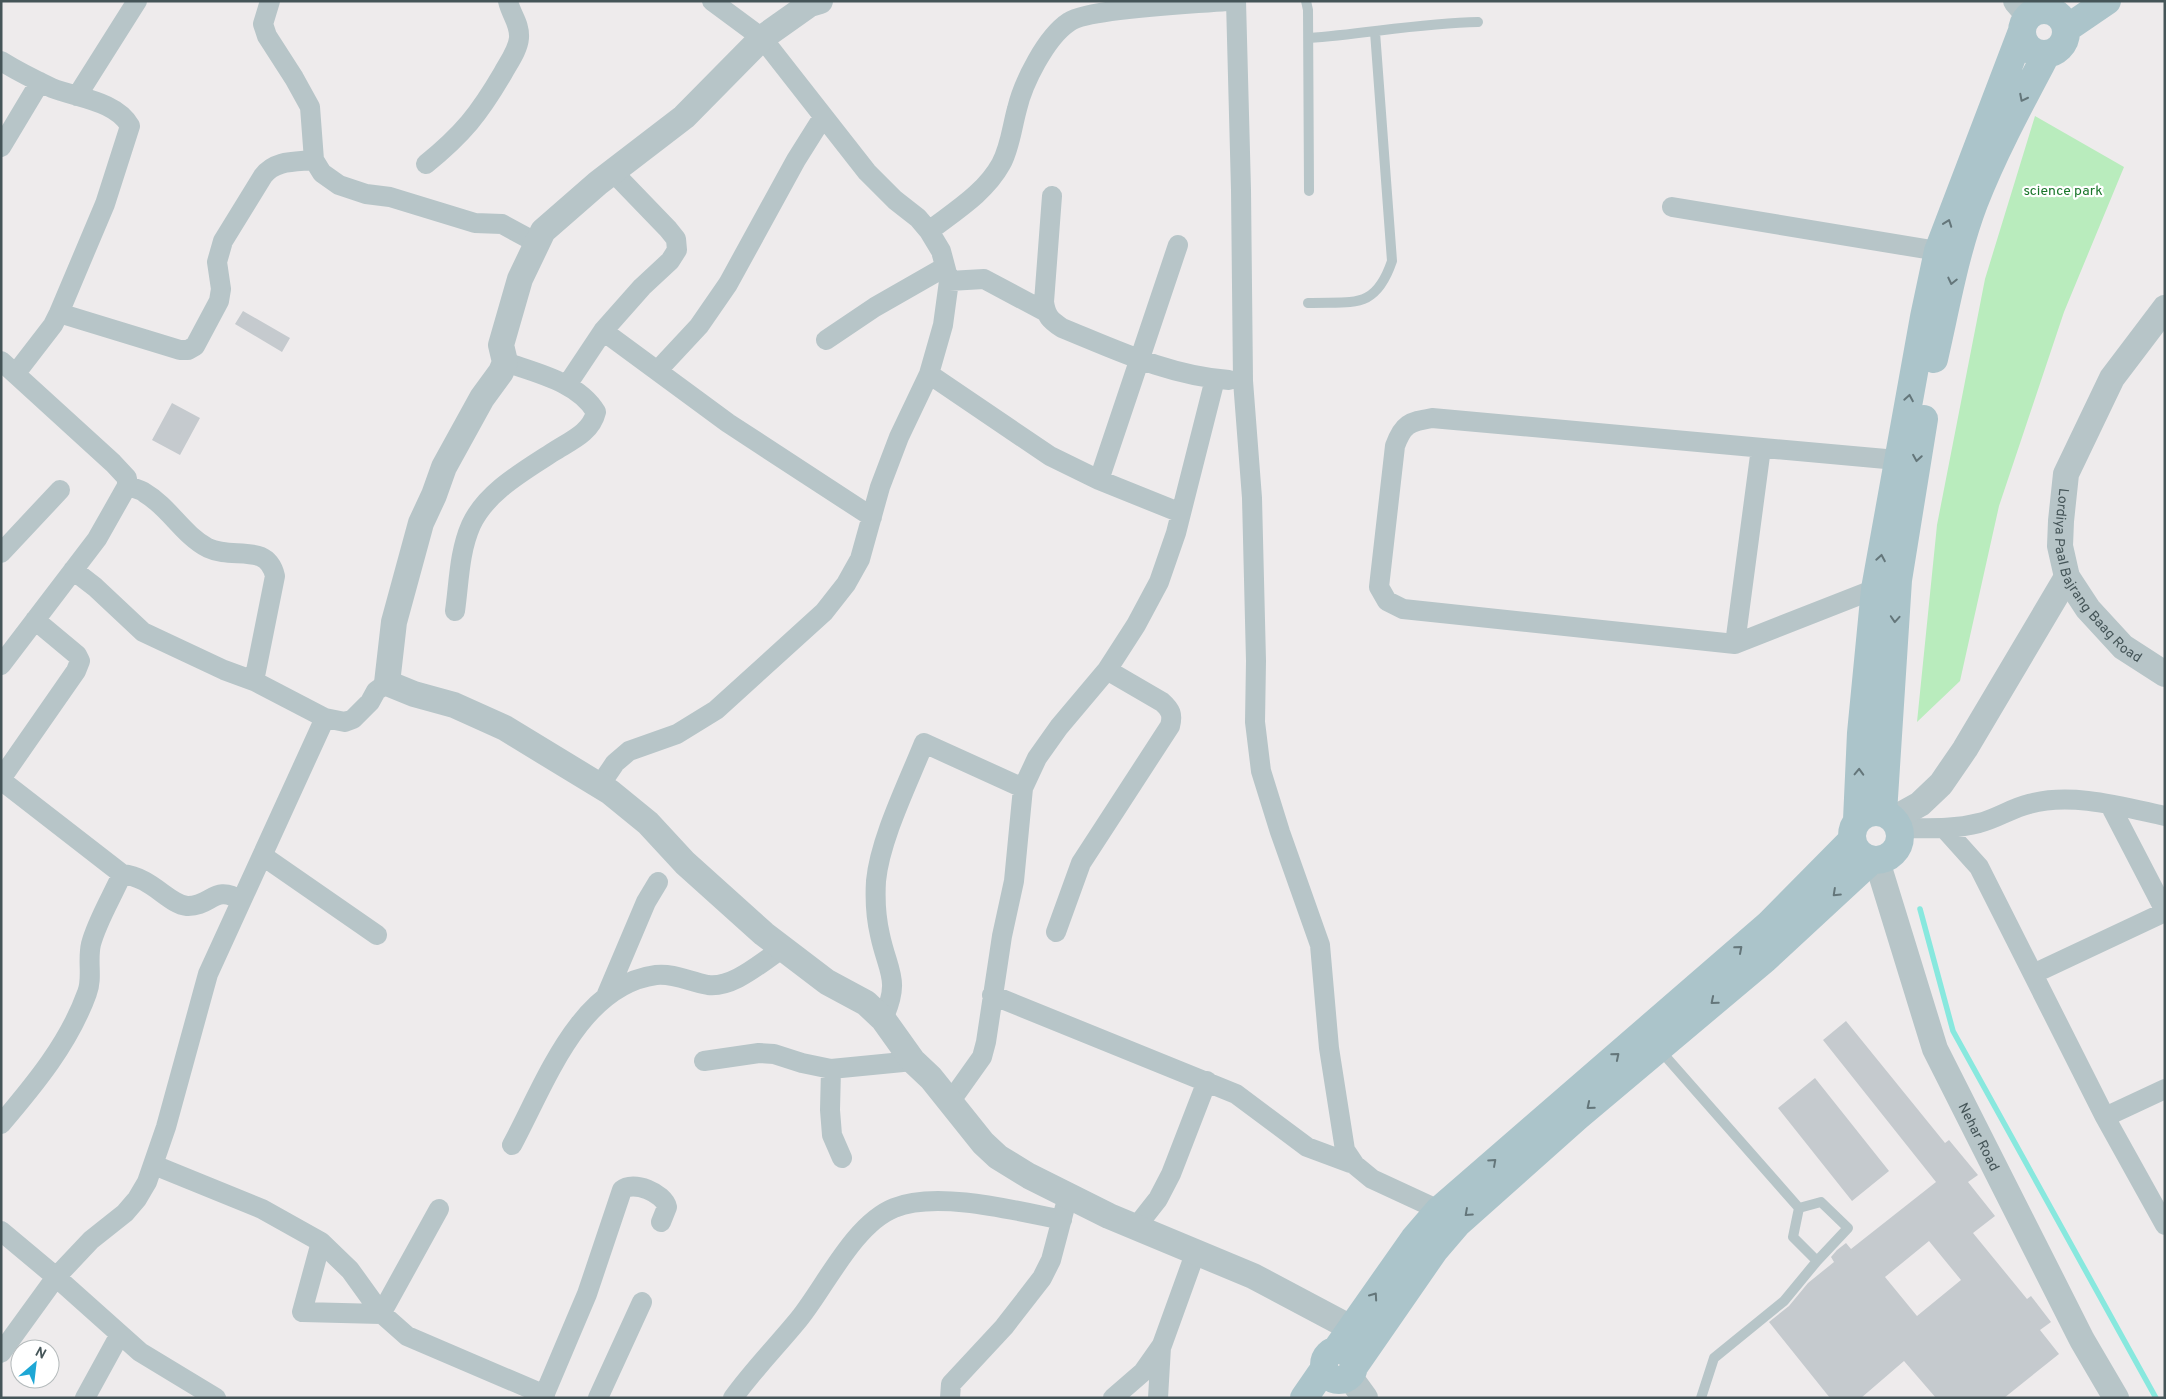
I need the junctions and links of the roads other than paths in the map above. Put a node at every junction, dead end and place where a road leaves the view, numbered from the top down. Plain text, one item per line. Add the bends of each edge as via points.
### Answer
1 (137, 1) edge
2 (270, 1) edge
3 (508, 1) edge
4 (712, 1) edge
5 (1226, 1) edge
6 (1236, 1) edge
7 (1306, 1) edge
8 (2107, 1) edge
9 (814, 2) edge
10 (2022, 16) edge
11 (1478, 22) dead end
12 (2066, 29) junction
13 (1375, 32) junction
14 (762, 38) junction
15 (1309, 38) junction
16 (2046, 55) junction
17 (1, 61) edge
18 (40, 82) junction
19 (77, 96) junction
20 (823, 117) junction
21 (1, 147) edge
22 (314, 160) junction
23 (426, 164) dead end
24 (613, 172) junction
25 (1309, 191) dead end
26 (1052, 196) dead end
27 (1672, 206) dead end
28 (929, 231) junction
29 (537, 243) junction
30 (1178, 245) dead end
31 (1938, 251) junction
32 (947, 274) junction
33 (1308, 302) dead end
34 (2165, 308) edge
35 (60, 312) junction
36 (1046, 312) junction
37 (603, 331) junction
38 (826, 340) dead end
39 (1138, 360) junction
40 (505, 362) junction
41 (8, 367) edge
42 (658, 370) junction
43 (929, 374) junction
44 (1215, 379) junction
45 (1242, 381) junction
46 (567, 385) junction
47 (1761, 448) junction
48 (1897, 460) junction
49 (1099, 480) junction
50 (127, 486) junction
51 (60, 490) dead end
52 (1181, 513) junction
53 (872, 517) junction
54 (1, 553) edge
55 (73, 570) junction
56 (2067, 577) junction
57 (1875, 589) junction
58 (455, 612) dead end
59 (35, 620) junction
60 (1735, 644) junction
61 (1, 665) edge
62 (1107, 670) junction
63 (2165, 674) edge
64 (254, 681) junction
65 (387, 684) junction
66 (325, 718) junction
67 (2, 782) edge
68 (600, 786) junction
69 (1023, 788) junction
70 (2110, 805) junction
71 (2165, 816) edge
72 (1891, 820) junction
73 (1944, 828) junction
74 (1854, 830) junction
75 (263, 856) junction
76 (1875, 861) junction
77 (122, 874) junction
78 (658, 882) dead end
79 (241, 901) junction
80 (2165, 911) edge
81 (1056, 932) dead end
82 (377, 935) dead end
83 (782, 948) junction
84 (2033, 974) junction
85 (607, 994) junction
86 (992, 995) junction
87 (883, 1019) junction
88 (1651, 1040) junction
89 (704, 1061) dead end
90 (913, 1061) junction
91 (832, 1069) junction
92 (1207, 1082) junction
93 (2165, 1089) edge
94 (950, 1102) junction
95 (2105, 1117) junction
96 (1, 1124) edge
97 (512, 1145) dead end
98 (1345, 1150) junction
99 (842, 1158) dead end
100 (154, 1165) junction
101 (1064, 1207) junction
102 (1799, 1208) junction
103 (439, 1209) dead end
104 (1439, 1210) junction
105 (661, 1222) dead end
106 (2165, 1224) edge
107 (1136, 1227) junction
108 (1, 1231) edge
109 (321, 1242) junction
110 (1196, 1251) junction
111 (1817, 1261) junction
112 (56, 1277) junction
113 (642, 1302) dead end
114 (382, 1314) junction
115 (119, 1336) junction
116 (1162, 1345) junction
117 (1, 1353) edge
118 (1341, 1367) edge
119 (195, 1392) edge
120 (544, 1396) edge
121 (85, 1398) edge
122 (216, 1398) edge
123 (598, 1398) edge
124 (733, 1398) edge
125 (950, 1398) edge
126 (1113, 1398) edge
127 (1158, 1398) edge
128 (1304, 1398) edge
129 (1365, 1398) edge
130 (1701, 1398) edge
131 (2116, 1398) edge

1 - 19 street
2 - 22 street via 263,24 310,107
3 - 23 street via 519,24 514,54 484,106 460,135
4 - 14 street
5 - 28 street via 1091,14 1069,21 1054,36 1028,79 1002,163 990,181
6 - 45 street via 1242,190
7 - 15 lane
8 - 12 main road
9 - 14 street
10 - 12 main road via 2052,11 2064,22
10 - 16 main road via 2022,37 2028,48
31 -> 10 main road
11 - 13 lane via 1440,23
12 - 16 main road via 2066,37 2059,49
13 - 15 lane
13 - 33 lane via 1392,261 1385,282 1363,300
14 - 20 street
14 - 24 street via 684,117
15 - 25 lane
16 -> 72 main road via 2002,138 1973,204 1952,278 1930,377 1898,580
17 - 18 street
18 - 19 street
18 - 21 street
19 - 35 street via 117,112 126,118 130,126 105,204
20 - 28 street via 867,172
20 - 42 street via 728,284 699,326
22 - 29 street via 322,173 340,185 475,223 502,224
22 - 35 street via 276,164 263,176 223,241 217,262 221,289 219,301 195,346 180,350
24 - 29 street via 543,231
24 - 37 street via 668,229 676,239 677,250
26 - 36 street via 1046,258
27 - 31 street
28 - 32 street
29 - 40 street via 520,279 501,345
30 - 39 street
48 -> 31 main road
32 - 36 street via 984,279
32 - 38 street via 875,307
32 - 43 street via 943,325
34 - 56 street, Lordiya Paal Bajrang Baag Road via 2112,378 2066,474 2060,546
35 - 41 street via 49,330
36 - 39 street via 1050,320 1062,328
37 - 42 street
37 - 46 street
39 - 44 street
39 - 49 street
40 - 46 street
40 - 65 street via 444,467 421,523 394,622
41 - 50 street via 117,468 127,478
42 - 53 street via 728,423
43 - 49 street via 1050,456
43 - 53 street via 899,437
44 - 45 street
44 - 52 street
45 - 98 street via 1252,498 1255,722 1261,771 1320,945 1330,1048
46 - 58 street via 590,402 596,412 594,422 581,435 519,474 491,498 472,524 463,549
47 - 48 street
47 - 60 street
47 - 60 street via 1432,418 1413,421 1401,430 1395,446 1379,587 1388,601 1403,609
57 -> 48 main road
49 - 52 street
50 - 55 street via 97,539
50 - 64 street via 145,492 198,543 217,552 263,556 272,563 275,576
51 - 54 street
52 - 62 street via 1159,582 1136,626
53 - 68 street via 860,560 824,612 716,710 677,734 629,751 615,763
55 - 59 street
55 - 64 street via 143,632
56 - 63 street, Lordiya Paal Bajrang Baag Road via 2088,609 2123,647
56 - 72 street via 1941,784 1920,804
57 - 60 street
74 -> 57 main road
59 - 61 street
59 - 67 street via 80,661
62 - 69 street via 1059,727 1037,758
62 - 81 street via 1162,702 1170,708 1172,717 1170,726 1128,794 1080,863
64 - 66 street
65 - 66 street via 376,690 370,702 353,719 345,722
65 - 68 street via 454,705 505,728
66 - 75 street
67 - 77 street
68 - 83 street via 648,823 685,863
69 - 86 street via 1014,881
69 - 87 street via 924,743 895,813 876,880 880,935 893,981 891,1001
70 - 71 street
70 - 73 street via 2068,800 2030,803 1979,823
70 - 80 street
72 - 73 street
72 - 74 main road via 1873,812 1864,814
72 - 76 main road via 1900,839 1896,850 1888,858
73 - 84 street via 1979,867
74 - 76 main road via 1855,849 1862,857
88 -> 74 main road via 1769,924
75 - 79 street
75 - 82 street
76 -> 88 main road via 1765,959
76 - 131 street, Nehar Road via 1935,1049 2082,1340
77 - 79 street via 147,881 186,906 197,905 221,893
77 - 96 street via 91,943 88,991 80,1012 42,1076
78 - 85 street via 646,902
79 - 100 street via 208,974
80 - 84 street
83 - 85 street via 738,977 718,985 656,975 623,984
83 - 87 street via 827,982 866,1003
84 - 95 street
85 - 97 street via 577,1026
86 - 92 street
86 - 94 street via 982,1058
87 - 90 street
88 - 102 lane
104 -> 88 main road
88 -> 118 main road via 1458,1223
89 - 91 street via 759,1053
90 - 91 street
90 - 94 street
91 - 99 street via 832,1135
92 - 98 street via 1236,1094 1307,1147 1350,1163
92 - 107 street via 1171,1174 1158,1199
93 - 95 street
94 - 101 street via 998,1157
95 - 106 street
98 - 104 street via 1354,1165 1372,1179
100 - 109 street via 262,1209
100 - 112 street via 137,1199
101 - 107 street
101 - 124 street via 936,1202 901,1206 886,1212 844,1253 800,1317
101 - 125 street via 1051,1260 1042,1278 951,1384
102 - 111 lane via 1793,1237
102 - 111 lane via 1821,1202 1848,1228
103 - 114 street
118 -> 104 main road via 1414,1239
105 - 120 street via 667,1207 660,1196 635,1186 622,1190 587,1294
107 - 110 street
108 - 112 street
109 - 114 street via 350,1270
109 - 114 street via 302,1312
110 - 116 street
110 - 118 street via 1297,1298
111 - 130 lane via 1784,1301 1714,1358
112 - 115 street
112 - 117 street
113 - 123 street
114 - 120 street via 407,1336
115 - 119 street
115 - 121 street
116 - 126 street via 1143,1372
116 - 127 street
118 - 128 main road
118 - 129 street
119 - 122 street

